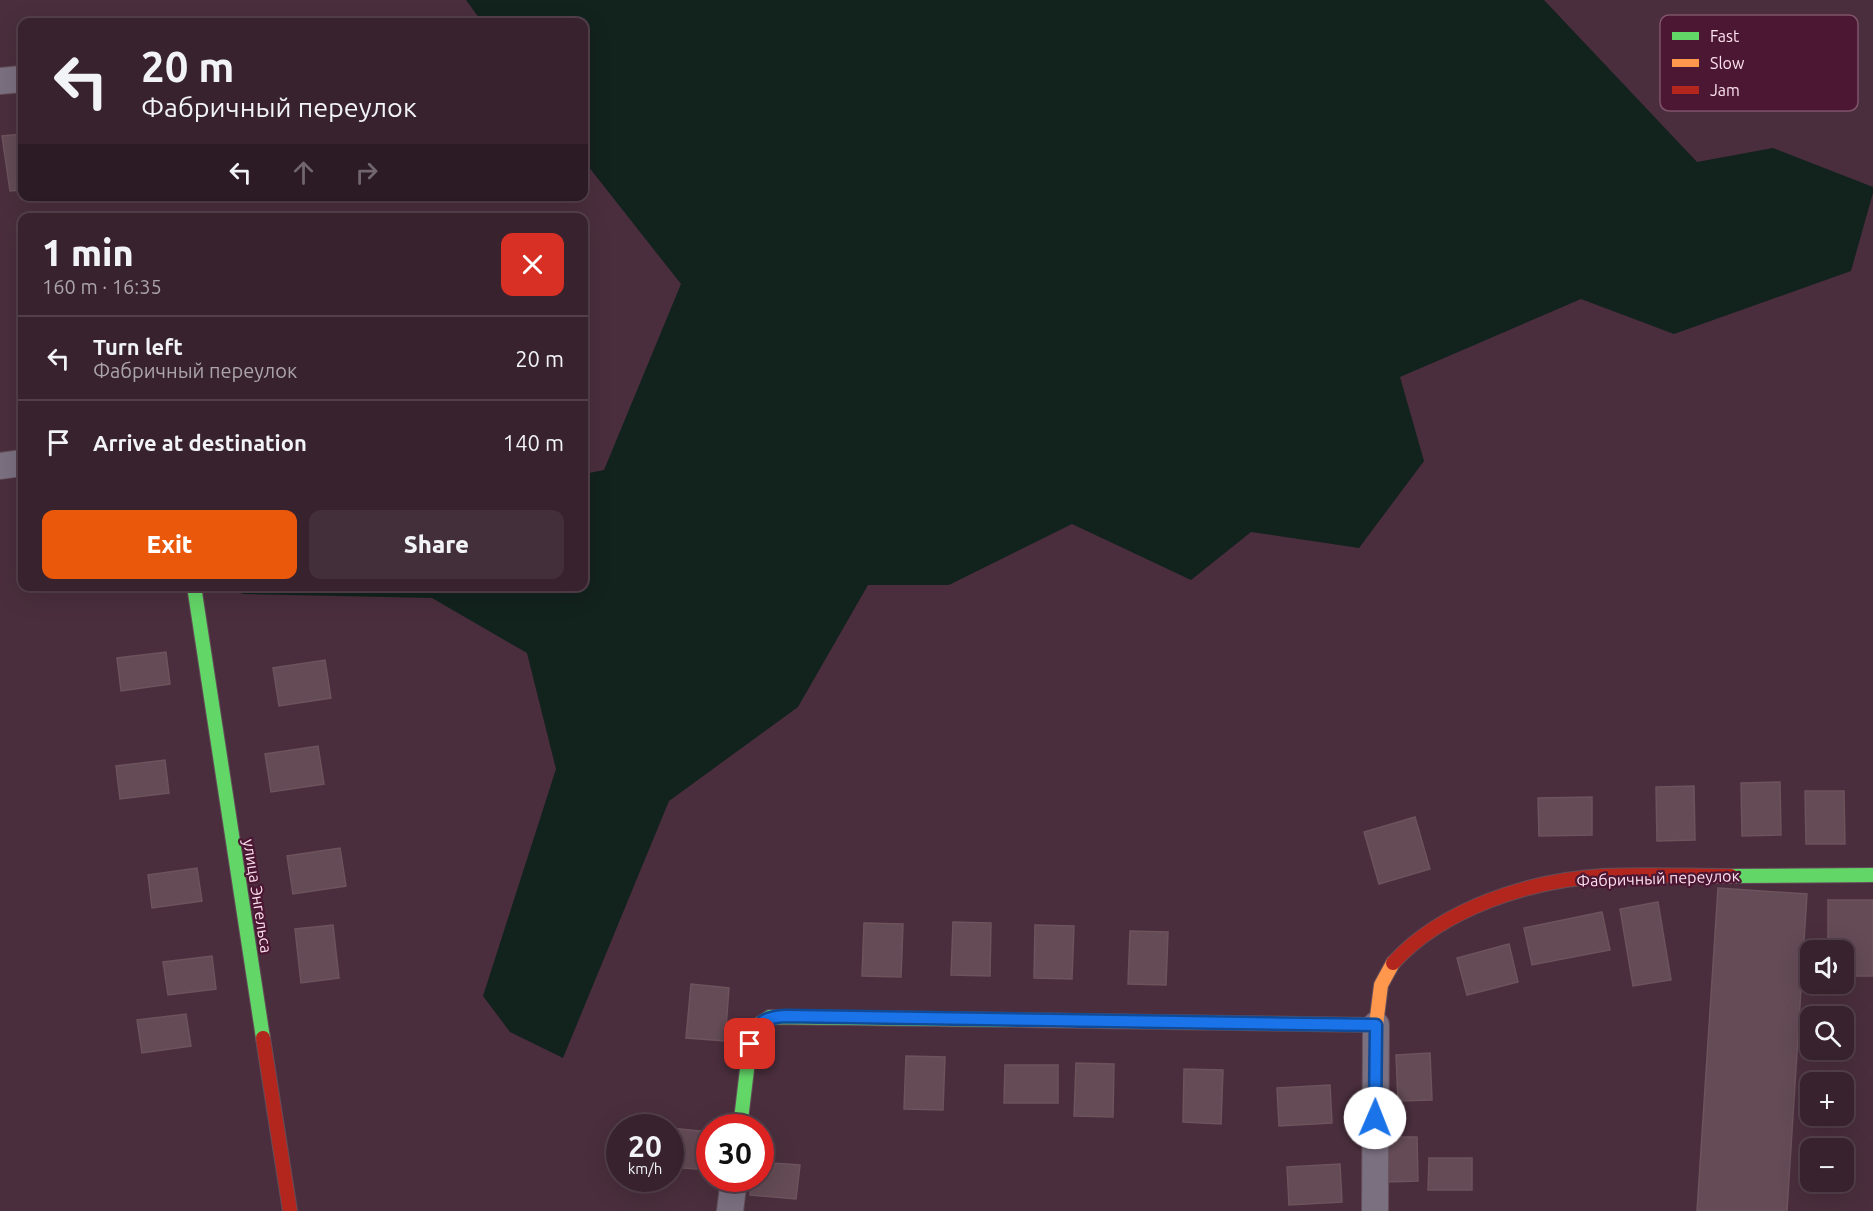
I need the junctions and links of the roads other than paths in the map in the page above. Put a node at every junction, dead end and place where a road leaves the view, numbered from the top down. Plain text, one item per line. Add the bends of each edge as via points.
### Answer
1 (18, 79) edge
2 (0, 81) edge
3 (18, 464) edge
4 (0, 466) edge
5 (195, 591) edge
6 (1873, 875) edge
7 (1376, 1025) junction
8 (742, 1114) edge
9 (732, 1192) edge
10 (290, 1211) edge
11 (730, 1211) edge
12 (1375, 1211) edge

1 - 2 street
3 - 4 street
5 - 10 street, улица Энгельса
6 - 7 street, Фабричный переулок via 1602,876 1574,879 1498,900 1452,917 1418,936 1391,965 1378,991
7 - 8 street via 770,1017 758,1025 750,1044
7 - 12 street
9 - 11 street

